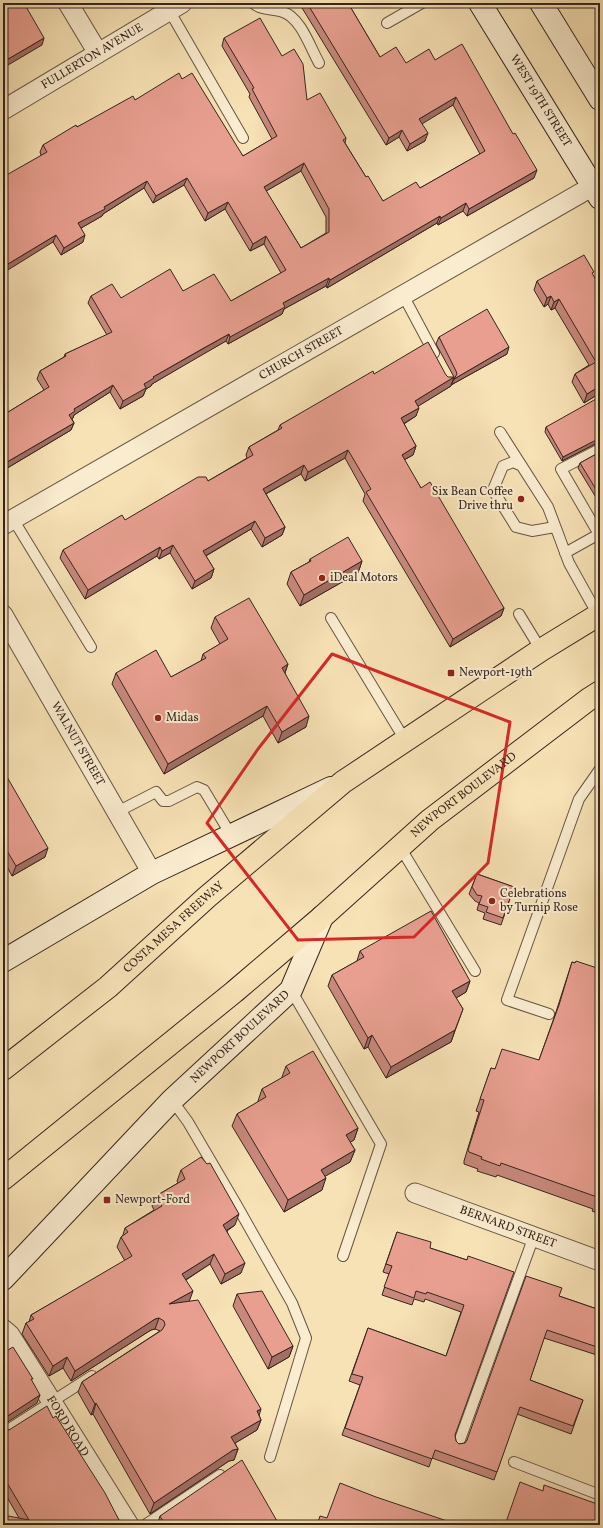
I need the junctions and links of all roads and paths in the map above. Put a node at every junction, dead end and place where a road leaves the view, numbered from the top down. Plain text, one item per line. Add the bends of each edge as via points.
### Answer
1 (68, 3) edge
2 (253, 3) edge
3 (422, 3) edge
4 (480, 3) edge
5 (541, 3) edge
6 (176, 7) edge
7 (387, 23) dead end
8 (98, 54) junction
9 (319, 63) dead end
10 (600, 99) edge
11 (3, 110) edge
12 (243, 138) dead end
13 (598, 188) edge
14 (403, 295) junction
15 (438, 361) edge
16 (500, 432) dead end
17 (600, 449) edge
18 (522, 466) junction
19 (8, 522) edge
20 (555, 526) junction
21 (599, 535) edge
22 (565, 553) junction
23 (519, 614) dead end
24 (599, 614) edge
25 (3, 615) edge
26 (331, 618) dead end
27 (91, 647) dead end
28 (541, 650) junction
29 (600, 692) edge
30 (405, 740) junction
31 (600, 769) edge
32 (343, 782) junction
33 (117, 812) junction
34 (231, 835) junction
35 (400, 847) junction
36 (152, 873) junction
37 (322, 918) junction
38 (3, 961) edge
39 (475, 971) dead end
40 (291, 990) junction
41 (549, 1014) dead end
42 (3, 1069) edge
43 (172, 1100) junction
44 (3, 1179) edge
45 (415, 1193) dead end
46 (534, 1236) junction
47 (343, 1256) dead end
48 (600, 1261) edge
49 (3, 1279) edge
50 (3, 1328) edge
51 (104, 1368) edge
52 (52, 1401) junction
53 (3, 1432) edge
54 (458, 1445) edge
55 (270, 1457) dead end
56 (514, 1462) dead end
57 (227, 1470) edge
58 (600, 1495) edge
59 (129, 1525) edge
60 (145, 1525) edge

1 - 8 street
2 - 9 lane via 260,8 291,16 297,22
3 - 7 lane
4 - 13 main road, WEST 19TH STREET
5 - 10 main road
6 - 8 street, FULLERTON AVENUE
6 - 12 lane
8 - 11 street, FULLERTON AVENUE
13 - 14 street, CHURCH STREET
14 - 15 lane
14 - 19 street, CHURCH STREET
16 - 18 lane
17 - 21 lane via 561,469
18 - 20 lane via 548,507
18 - 20 lane via 513,462 504,466 493,490 516,527 532,531
19 - 27 lane
20 - 22 lane
21 - 22 lane
22 - 24 lane
23 - 28 lane
24 - 28 highway
25 - 33 street, WALNUT STREET
26 - 30 lane
28 - 30 highway
29 - 35 highway, NEWPORT BOULEVARD via 430,820
30 - 32 highway
31 - 41 lane via 578,799 507,1000
32 - 34 main road
32 - 42 highway, COSTA MESA FREEWAY via 207,897 108,987
33 - 34 lane via 156,792 162,801 170,801 197,787 204,790
33 - 36 street, WALNUT STREET
34 - 36 main road
35 - 37 highway, NEWPORT BOULEVARD
35 - 39 lane
36 - 38 main road
37 - 40 main road, NEWPORT BOULEVARD
37 - 44 highway
40 - 43 main road, NEWPORT BOULEVARD
40 - 47 lane via 381,1144
43 - 49 main road, NEWPORT BOULEVARD
43 - 55 lane via 191,1127 244,1217 292,1303 306,1338
45 - 46 street, BERNARD STREET
46 - 48 street, BERNARD STREET
46 - 54 lane
50 - 52 street, FORD ROAD
51 - 52 lane
52 - 53 lane
52 - 59 street, FORD ROAD
56 - 58 lane
57 - 60 lane

